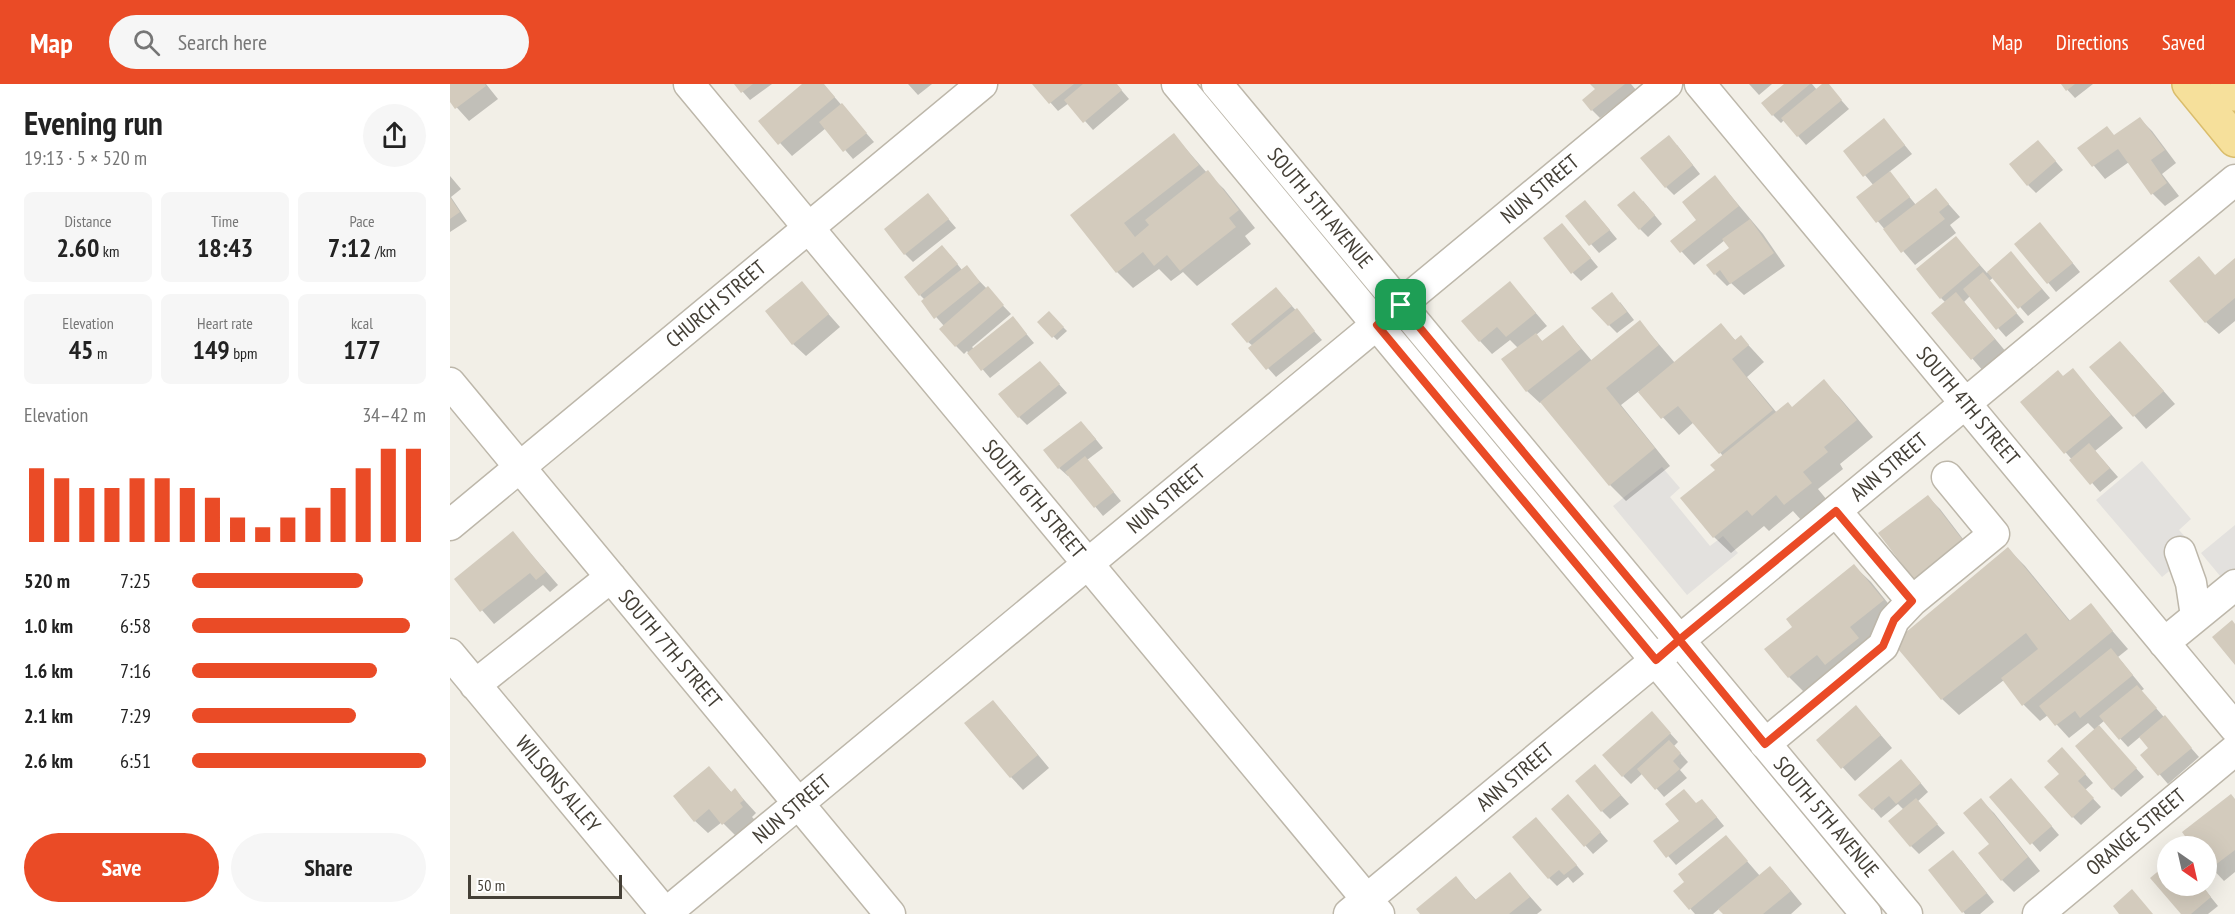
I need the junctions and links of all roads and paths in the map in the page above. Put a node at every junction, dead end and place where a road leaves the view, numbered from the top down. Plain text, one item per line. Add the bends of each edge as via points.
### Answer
1 (689, 84) edge
2 (982, 84) edge
3 (1177, 84) edge
4 (1217, 84) edge
5 (1666, 84) edge
6 (1700, 84) edge
7 (2189, 84) edge
8 (2227, 84) edge
9 (2235, 94) edge
10 (2235, 140) edge
11 (2235, 180) edge
12 (809, 228) junction
13 (1401, 305) junction
14 (1377, 325) junction
15 (450, 383) edge
16 (1965, 404) junction
17 (519, 467) junction
18 (1947, 477) dead end
19 (1836, 511) junction
20 (450, 525) edge
21 (2180, 552) dead end
22 (1088, 564) junction
23 (611, 577) junction
24 (2235, 585) edge
25 (1912, 601) junction
26 (2196, 616) junction
27 (1679, 640) junction
28 (2164, 643) junction
29 (450, 654) edge
30 (1656, 660) junction
31 (475, 685) junction
32 (2235, 728) edge
33 (1765, 744) junction
34 (2235, 750) edge
35 (799, 804) junction
36 (1365, 909) edge
37 (665, 914) edge
38 (891, 914) edge
39 (1866, 914) edge
40 (1906, 914) edge
41 (2038, 914) edge

1 - 12 street, SOUTH 6TH STREET
2 - 12 street, CHURCH STREET
3 - 14 street, SOUTH 5TH AVENUE
4 - 13 street, SOUTH 5TH AVENUE
5 - 13 street, NUN STREET
6 - 16 street, SOUTH 4TH STREET
7 - 10 main road
8 - 9 main road
11 - 16 street, ANN STREET
12 - 17 street, CHURCH STREET
12 - 22 street, SOUTH 6TH STREET
13 - 14 street, NUN STREET
13 - 27 street, SOUTH 5TH AVENUE
14 - 22 street, NUN STREET
14 - 30 street, SOUTH 5TH AVENUE
15 - 17 street, SOUTH 7TH STREET
16 - 19 street, ANN STREET
16 - 28 street, SOUTH 4TH STREET
17 - 20 street, CHURCH STREET
17 - 23 street, SOUTH 7TH STREET
18 - 25 street via 1994,534
19 - 25 street
19 - 27 street, ANN STREET
21 - 26 street via 2191,583
22 - 35 street, NUN STREET
22 - 36 street, SOUTH 6TH STREET
23 - 31 street
23 - 35 street, SOUTH 7TH STREET
24 - 26 street
25 - 33 street via 1894,620 1883,646
26 - 28 street
27 - 30 street, ANN STREET
27 - 33 street, SOUTH 5TH AVENUE
28 - 32 street, SOUTH 4TH STREET
29 - 31 street, WILSONS ALLEY
30 - 36 street, ANN STREET
30 - 39 street, SOUTH 5TH AVENUE
31 - 37 street, WILSONS ALLEY
33 - 40 street, SOUTH 5TH AVENUE
34 - 41 street, ORANGE STREET
35 - 37 street, NUN STREET
35 - 38 street, SOUTH 7TH STREET

